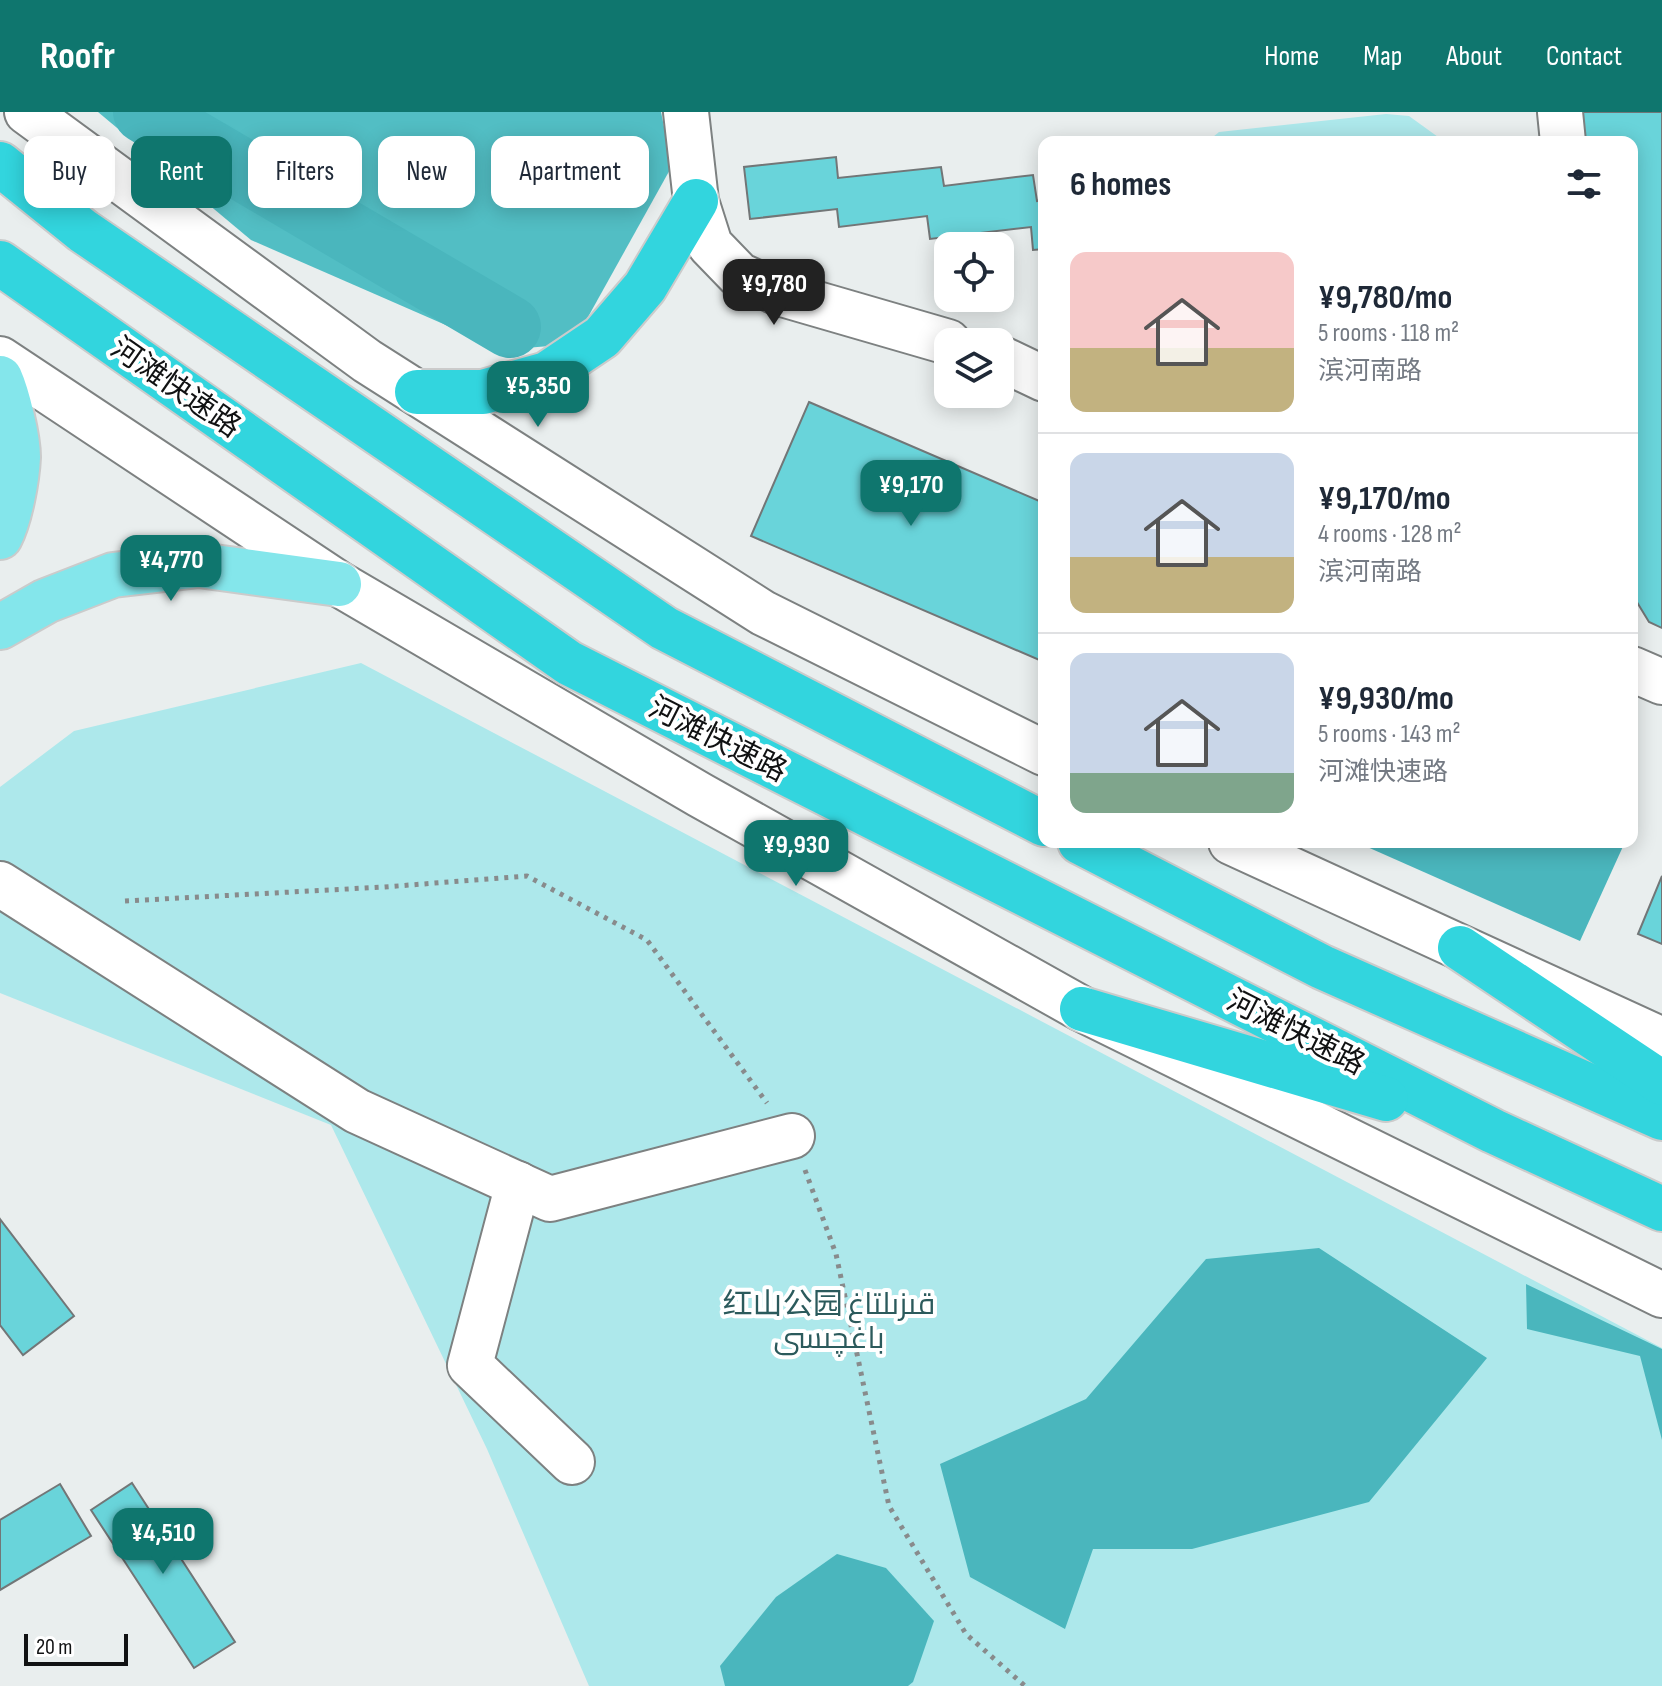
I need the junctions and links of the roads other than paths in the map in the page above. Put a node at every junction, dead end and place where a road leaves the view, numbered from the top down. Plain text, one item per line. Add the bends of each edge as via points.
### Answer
1 (27, 112) edge
2 (686, 112) edge
3 (1560, 112) edge
4 (1562, 136) edge
5 (0, 164) edge
6 (696, 201) junction
7 (0, 263) edge
8 (934, 338) edge
9 (0, 359) edge
10 (1014, 365) edge
11 (1038, 376) edge
12 (0, 378) edge
13 (417, 392) junction
14 (0, 537) edge
15 (339, 584) junction
16 (0, 627) edge
17 (1638, 672) edge
18 (1662, 682) edge
19 (1038, 750) edge
20 (1038, 821) edge
21 (1092, 848) edge
22 (1244, 848) edge
23 (0, 884) edge
24 (1460, 948) junction
25 (1082, 1009) junction
26 (1662, 1040) edge
27 (1662, 1083) edge
28 (1662, 1118) edge
29 (1493, 1131) junction
30 (792, 1136) road end
31 (518, 1184) junction
32 (1662, 1209) edge
33 (1662, 1295) edge
34 (572, 1462) dead end

1 - 13 street
2 - 6 street
3 - 4 street
5 - 20 highway via 83,231 664,628
6 - 8 street via 710,245 739,275 779,293
6 - 13 highway via 645,287 602,337 547,374 483,392
7 - 29 highway, 河滩快速路 via 569,663
9 - 15 street
10 - 11 street
12 - 14 main road via 18,456 8,522
13 - 19 street via 763,613
15 - 16 main road via 199,565 113,575 46,601
15 - 25 street
17 - 18 street
21 - 28 highway via 1322,967
22 - 24 street
23 - 31 street via 357,1111
24 - 26 street
24 - 27 highway
25 - 29 highway
25 - 33 street
29 - 32 highway, 河滩快速路
30 - 31 street via 550,1199
31 - 34 street via 470,1365

